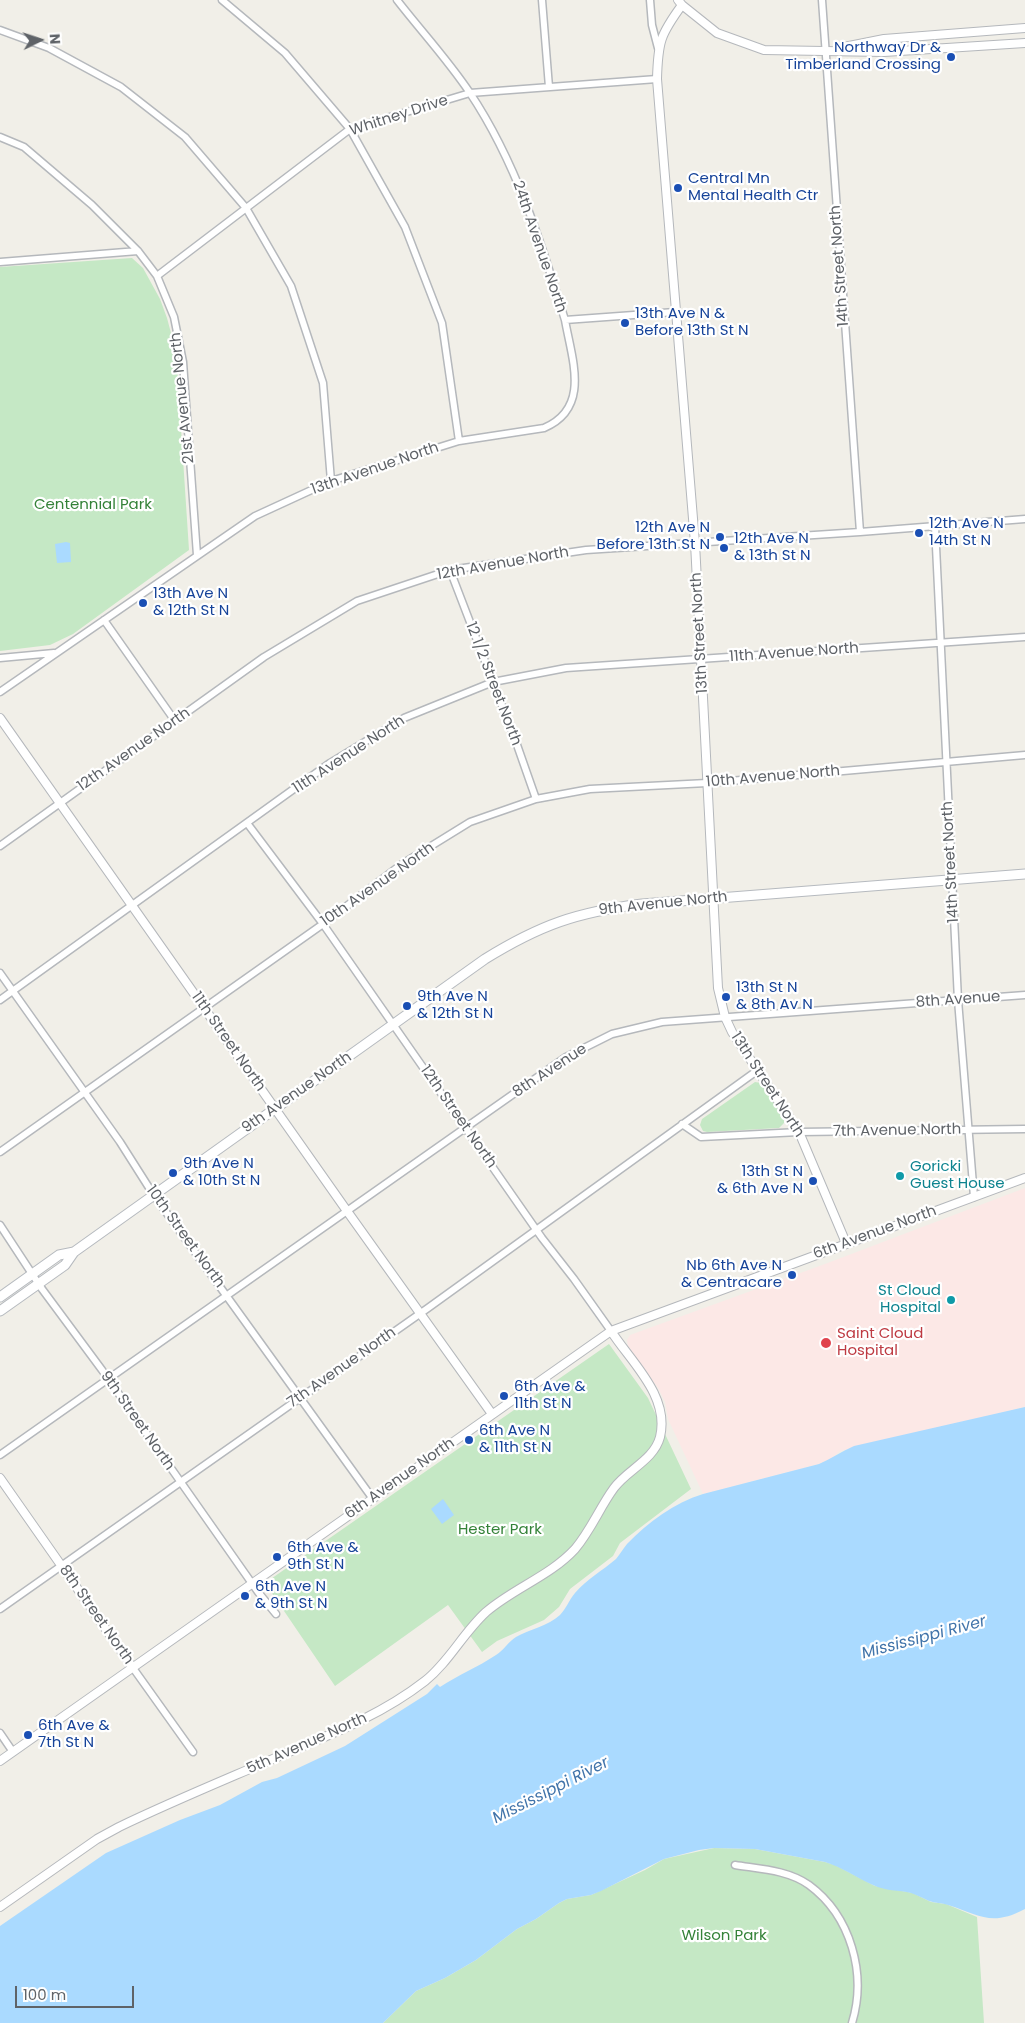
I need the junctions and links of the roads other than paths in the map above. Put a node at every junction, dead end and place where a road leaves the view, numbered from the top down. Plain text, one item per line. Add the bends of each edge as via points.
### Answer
1 (222, 0) edge
2 (397, 0) edge
3 (542, 0) edge
4 (650, 0) edge
5 (822, 0) edge
6 (680, 2) edge
7 (1025, 28) edge
8 (0, 30) edge
9 (1025, 42) edge
10 (658, 48) junction
11 (824, 50) junction
12 (657, 79) junction
13 (549, 87) junction
14 (470, 93) junction
15 (350, 129) junction
16 (0, 137) edge
17 (246, 208) junction
18 (138, 251) junction
19 (0, 262) edge
20 (157, 276) junction
21 (675, 312) junction
22 (565, 320) junction
23 (459, 441) junction
24 (331, 481) junction
25 (1025, 519) edge
26 (934, 526) junction
27 (860, 532) junction
28 (695, 543) junction
29 (197, 555) junction
30 (450, 570) junction
31 (104, 620) junction
32 (1025, 638) edge
33 (941, 644) junction
34 (56, 653) junction
35 (0, 658) edge
36 (702, 660) junction
37 (493, 682) junction
38 (0, 692) edge
39 (0, 718) edge
40 (175, 721) junction
41 (1025, 755) edge
42 (946, 761) junction
43 (706, 783) junction
44 (536, 799) junction
45 (60, 803) junction
46 (248, 823) junction
47 (0, 846) edge
48 (1025, 874) edge
49 (952, 880) junction
50 (712, 899) junction
51 (132, 905) junction
52 (323, 924) junction
53 (0, 973) edge
54 (13, 991) junction
55 (1025, 995) edge
56 (0, 1000) edge
57 (958, 1000) junction
58 (204, 1007) junction
59 (725, 1017) junction
60 (394, 1024) junction
61 (758, 1070) junction
62 (85, 1091) junction
63 (275, 1109) junction
64 (682, 1124) junction
65 (466, 1127) junction
66 (1025, 1129) edge
67 (968, 1131) junction
68 (799, 1132) junction
69 (0, 1152) edge
70 (1025, 1178) edge
71 (154, 1194) junction
72 (974, 1197) junction
73 (347, 1211) junction
74 (0, 1225) edge
75 (536, 1229) junction
76 (846, 1243) junction
77 (74, 1252) junction
78 (32, 1274) junction
79 (39, 1284) junction
80 (227, 1296) junction
81 (0, 1297) edge
82 (0, 1310) edge
83 (420, 1313) junction
84 (611, 1331) junction
85 (108, 1379) junction
86 (300, 1398) junction
87 (492, 1414) junction
88 (661, 1416) joint
89 (0, 1456) edge
90 (0, 1478) edge
91 (180, 1482) junction
92 (373, 1499) junction
93 (62, 1566) junction
94 (252, 1584) junction
95 (0, 1609) edge
96 (276, 1614) dead end
97 (133, 1668) junction
98 (0, 1733) edge
99 (13, 1752) junction
100 (193, 1752) dead end
101 (0, 1761) edge
102 (735, 1865) dead end
103 (0, 1907) edge
104 (852, 2023) edge

1 - 15 street via 285,53
2 - 14 street, 24th Avenue North
3 - 13 street
4 - 10 street
5 - 11 street, 14th Street North
6 - 10 street, 13th Street North
6 - 11 street via 717,33 764,50
7 - 11 street via 884,39
8 - 17 street via 49,48 122,87 185,137
9 - 11 street via 884,52
10 - 12 street, 13th Street North
11 - 27 street, 14th Street North
12 - 13 street, Whitney Drive
12 - 21 street, 13th Street North
13 - 14 street, Whitney Drive
14 - 15 street, Whitney Drive
14 - 22 street, 24th Avenue North via 503,150 529,209
15 - 17 street, Whitney Drive
15 - 23 street via 405,227 442,323
16 - 18 street, 21st Avenue North via 24,147 92,205
17 - 20 street, Whitney Drive
17 - 24 street via 291,286 323,383
18 - 19 street
18 - 20 street, 21st Avenue North
20 - 29 street, 21st Avenue North via 174,317 183,362
21 - 22 street
21 - 28 street, 13th Street North
22 - 23 street, 13th Avenue North via 575,379 574,396 567,412 556,423 544,428
23 - 24 street, 13th Avenue North
24 - 29 street, 13th Avenue North via 255,516
25 - 26 street, 12th Avenue North
26 - 27 street, 12th Avenue North
26 - 33 street, 14th Street North
27 - 28 street, 12th Avenue North
28 - 30 street, 12th Avenue North via 586,550
28 - 36 street, 13th Street North
29 - 31 street, 13th Avenue North
30 - 37 street, 12 1/2 Street North
30 - 40 street, 12th Avenue North via 357,601 264,658
31 - 34 street, 13th Avenue North
31 - 40 street
32 - 33 street, 11th Avenue North
33 - 36 street, 11th Avenue North
33 - 42 street, 14th Street North
34 - 35 street
34 - 38 street, 13th Avenue North
36 - 37 street, 11th Avenue North via 566,668
36 - 43 street, 13th Street North
37 - 44 street, 12 1/2 Street North
37 - 46 street, 11th Avenue North via 404,718 330,763
39 - 45 street, 11th Street North
40 - 45 street, 12th Avenue North
41 - 42 street, 10th Avenue North
42 - 43 street, 10th Avenue North
42 - 49 street, 14th Street North
43 - 44 street, 10th Avenue North via 590,789
43 - 50 street, 13th Street North
44 - 52 street, 10th Avenue North via 470,822 402,864
45 - 47 street, 12th Avenue North
45 - 51 street, 11th Street North
46 - 51 street, 11th Avenue North
46 - 52 street, 12th Street North
48 - 49 main road, 9th Avenue North
49 - 50 main road, 9th Avenue North
49 - 57 street, 14th Street North
50 - 59 street, 13th Street North via 718,988
50 - 60 main road, 9th Avenue North via 616,907 546,926 485,959
51 - 54 street, 11th Avenue North
51 - 58 street, 11th Street North
52 - 58 street, 10th Avenue North
52 - 60 street, 12th Street North
53 - 54 street, 10th Street North
54 - 56 street, 11th Avenue North
54 - 62 street, 10th Street North
55 - 57 street, 8th Avenue
57 - 59 street, 8th Avenue
57 - 67 street, 14th Street North
58 - 62 street, 10th Avenue North
58 - 63 street, 11th Street North
59 - 61 street, 13th Street North
59 - 65 street, 8th Avenue via 662,1022 612,1034 566,1057
60 - 63 main road, 9th Avenue North
60 - 65 street, 12th Street North
61 - 64 street, 7th Avenue North
61 - 68 street, 13th Street North
62 - 69 street, 10th Avenue North
62 - 71 street, 10th Street North
63 - 71 main road, 9th Avenue North
63 - 73 street, 11th Street North
64 - 68 street, 7th Avenue North via 701,1137
64 - 75 street, 7th Avenue North
65 - 73 street, 8th Avenue
65 - 75 street, 12th Street North
66 - 67 street, 7th Avenue North
67 - 68 street, 7th Avenue North
67 - 72 street, 14th Street North
68 - 76 street, 13th Street North
70 - 72 street, 6th Avenue North
71 - 77 main road, 9th Avenue North
71 - 80 street, 10th Street North
72 - 76 street, 6th Avenue North
73 - 80 street, 8th Avenue
73 - 83 street, 11th Street North
74 - 78 street, 9th Street North
75 - 83 street, 7th Avenue North
75 - 84 street, 12th Street North
76 - 84 street, 6th Avenue North
77 - 78 main road, 9th Avenue North via 59,1255
77 - 79 main road, 9th Avenue North via 65,1266
78 - 79 street, 9th Street North
78 - 81 main road, 9th Avenue North
79 - 82 main road, 9th Avenue North
79 - 85 street, 9th Street North
80 - 85 street, 8th Avenue
80 - 86 street, 10th Street North
83 - 86 street, 7th Avenue North
83 - 87 street, 11th Street North
84 - 87 street, 6th Avenue North
84 - 88 street, 12th Street North via 649,1383
85 - 89 street, 8th Avenue
85 - 91 street, 9th Street North
86 - 91 street, 7th Avenue North
86 - 92 street, 10th Street North
87 - 92 street, 6th Avenue North
88 - 103 street, 5th Avenue North via 660,1438 649,1456 616,1485 574,1550 553,1568 488,1610 425,1681 363,1721 119,1827
90 - 93 street, 8th Street North
91 - 93 street, 7th Avenue North
91 - 94 street, 9th Street North
92 - 94 street, 6th Avenue North
93 - 95 street, 7th Avenue North
93 - 97 street, 8th Street North
94 - 96 street, 9th Street North
94 - 97 street, 6th Avenue North
97 - 99 street, 6th Avenue North
97 - 100 street, 8th Street North
98 - 99 street
99 - 101 street, 6th Avenue North
102 - 104 street via 778,1871 808,1885 835,1910 851,1941 858,1971

